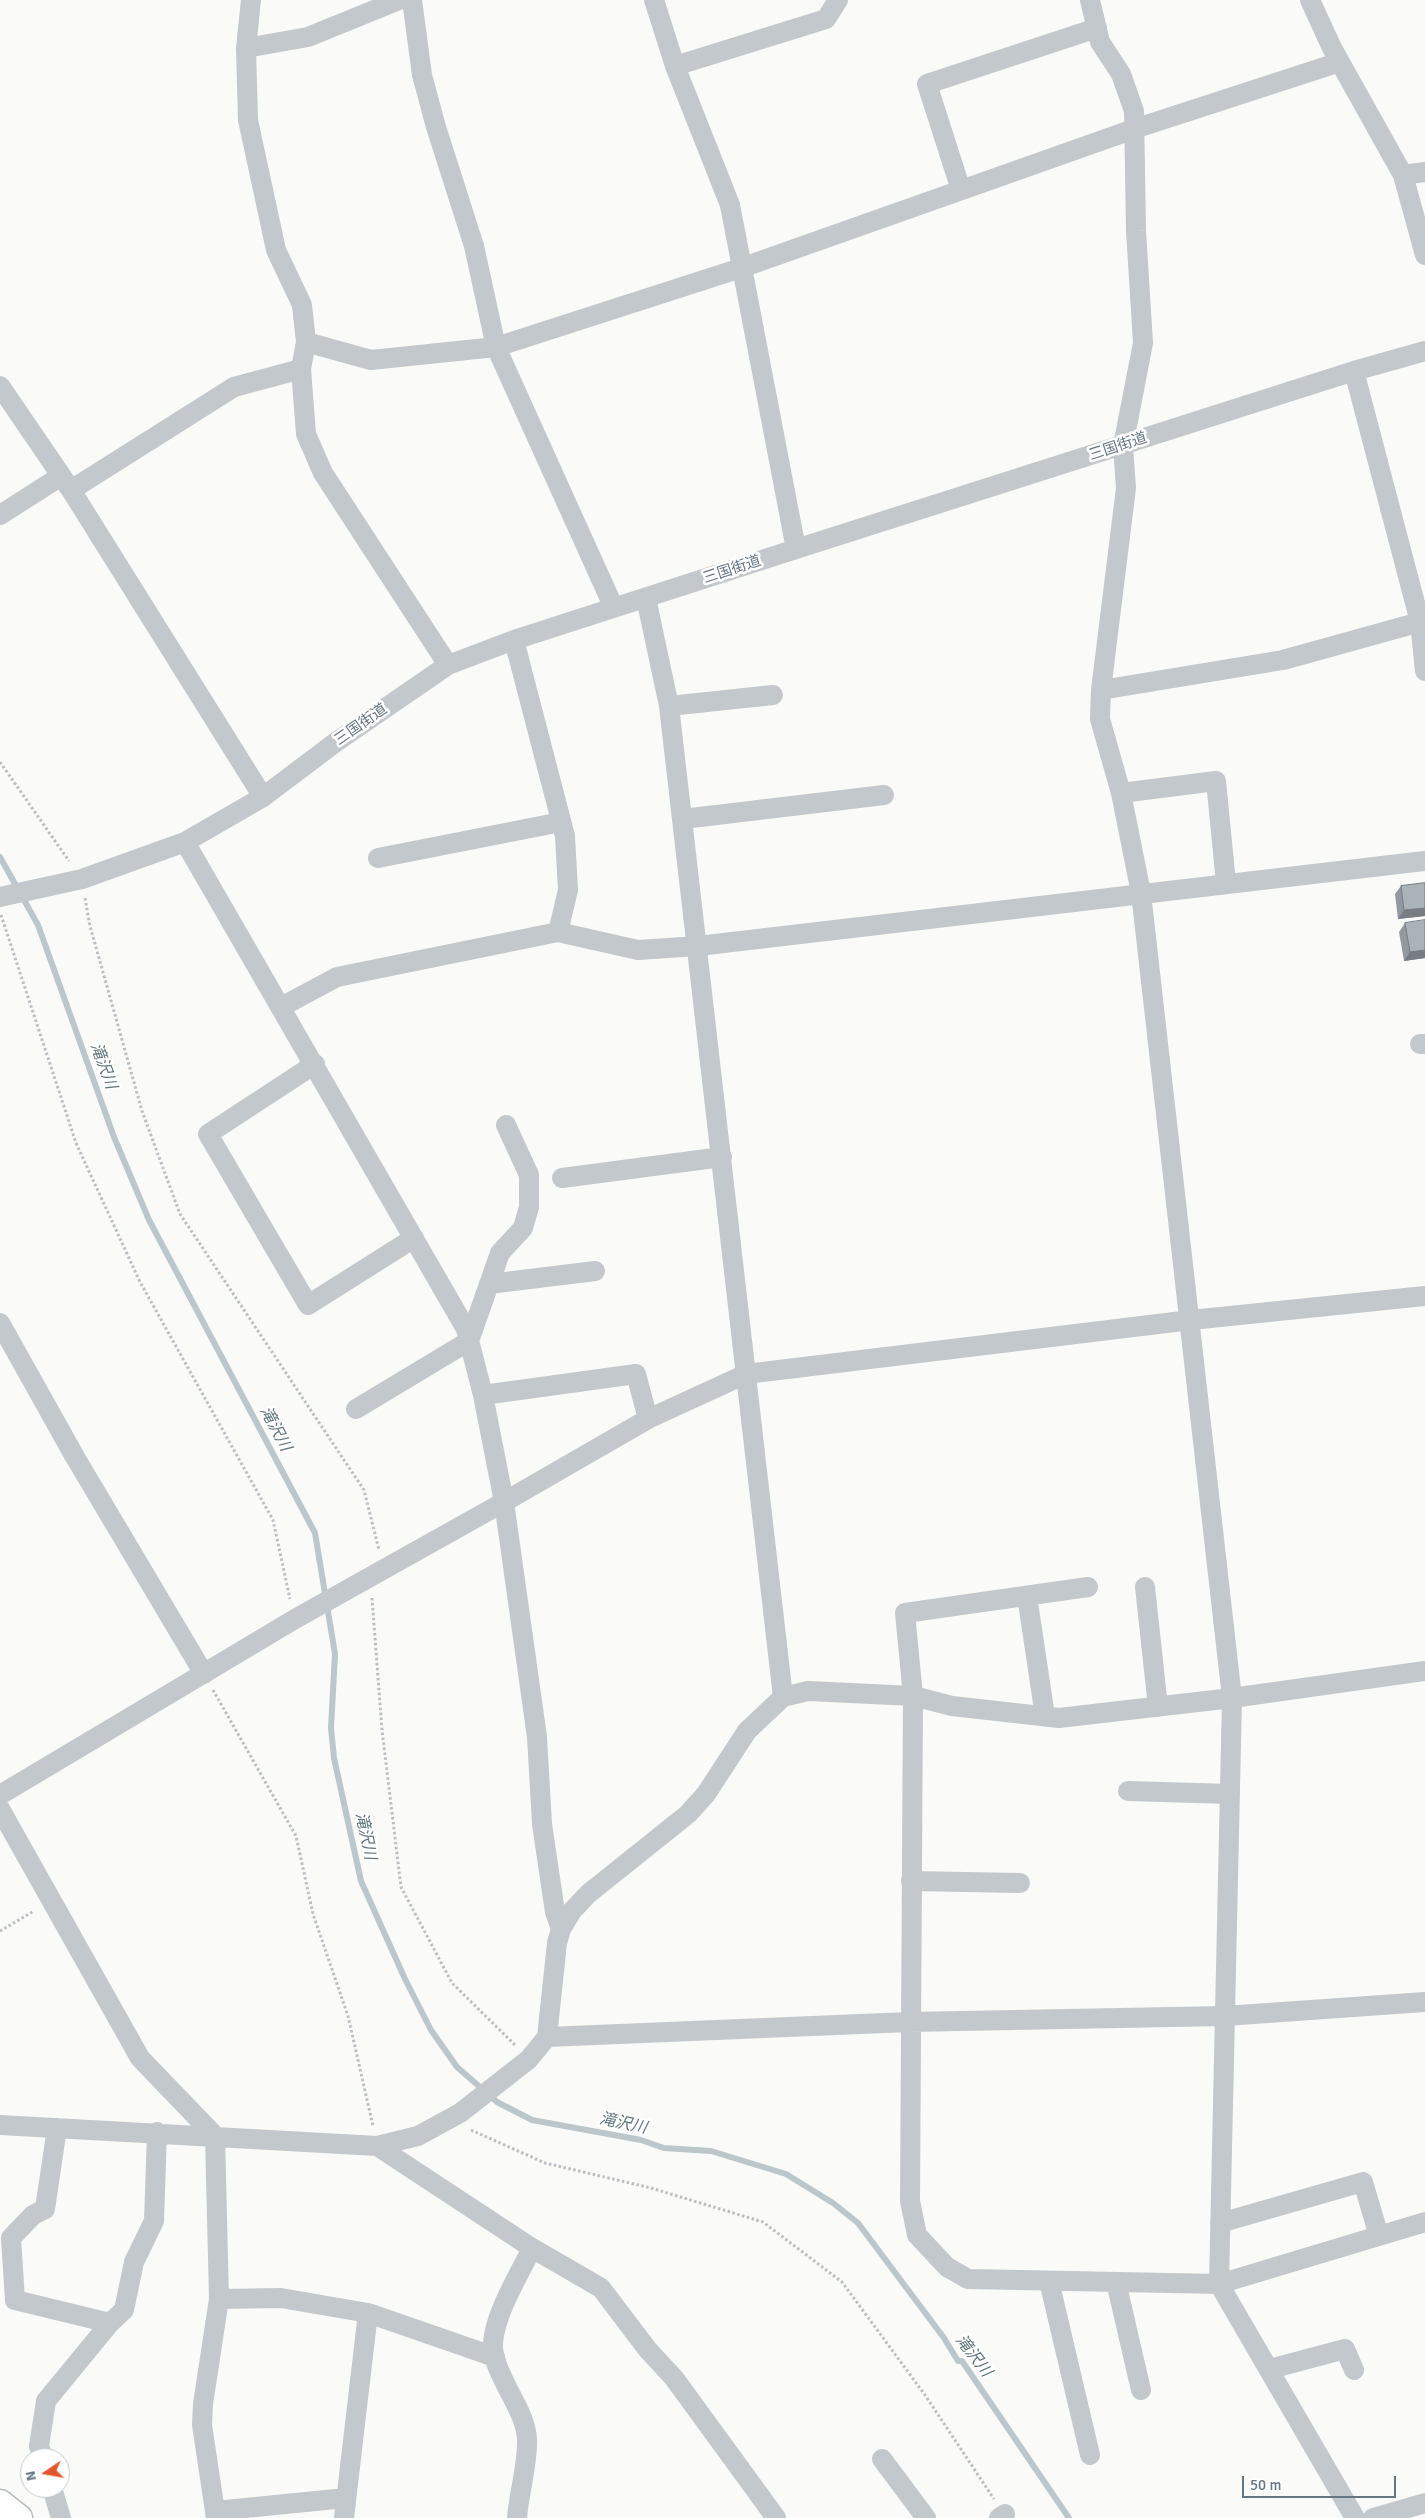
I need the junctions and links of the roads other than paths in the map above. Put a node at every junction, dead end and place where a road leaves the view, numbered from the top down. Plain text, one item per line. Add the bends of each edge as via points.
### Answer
1 (251, 0) edge
2 (399, 0) edge
3 (412, 0) edge
4 (654, 0) edge
5 (838, 0) edge
6 (1090, 0) edge
7 (1310, 0) edge
8 (1097, 28) junction
9 (246, 48) junction
10 (1340, 62) junction
11 (675, 66) junction
12 (1134, 129) junction
13 (1425, 172) edge
14 (1403, 175) junction
15 (961, 190) junction
16 (1425, 255) edge
17 (741, 268) junction
18 (306, 342) junction
19 (496, 347) junction
20 (1425, 351) edge
21 (301, 369) junction
22 (1354, 371) junction
23 (0, 386) edge
24 (1123, 446) junction
25 (66, 483) junction
26 (0, 516) edge
27 (796, 549) junction
28 (646, 598) junction
29 (614, 608) junction
30 (1420, 622) junction
31 (514, 640) junction
32 (448, 665) junction
33 (1425, 671) edge
34 (1101, 690) junction
35 (773, 695) dead end
36 (669, 706) junction
37 (1120, 793) junction
38 (884, 795) dead end
39 (263, 797) junction
40 (683, 819) junction
41 (561, 822) junction
42 (185, 842) junction
43 (378, 858) dead end
44 (1425, 861) edge
45 (1226, 883) junction
46 (1141, 893) junction
47 (0, 897) edge
48 (558, 932) junction
49 (698, 946) junction
50 (281, 1007) junction
51 (315, 1064) junction
52 (506, 1125) dead end
53 (722, 1157) junction
54 (562, 1178) dead end
55 (414, 1238) junction
56 (595, 1271) dead end
57 (488, 1284) junction
58 (1425, 1296) edge
59 (1190, 1320) junction
60 (0, 1323) edge
61 (469, 1341) junction
62 (746, 1374) junction
63 (483, 1395) junction
64 (356, 1409) dead end
65 (648, 1419) junction
66 (504, 1502) junction
67 (1088, 1587) dead end
68 (1145, 1587) dead end
69 (1027, 1596) junction
70 (1425, 1671) edge
71 (204, 1674) junction
72 (913, 1696) junction
73 (783, 1697) junction
74 (1232, 1698) junction
75 (1158, 1707) junction
76 (1045, 1716) junction
77 (1128, 1791) dead end
78 (1230, 1794) junction
79 (0, 1795) edge
80 (0, 1809) edge
81 (911, 1881) junction
82 (1020, 1883) dead end
83 (560, 1928) junction
84 (1425, 2002) edge
85 (1225, 2016) junction
86 (909, 2022) junction
87 (547, 2037) junction
88 (0, 2125) edge
89 (57, 2128) junction
90 (157, 2132) junction
91 (215, 2136) junction
92 (377, 2146) junction
93 (1425, 2222) edge
94 (1220, 2223) junction
95 (1379, 2236) junction
96 (532, 2248) junction
97 (1049, 2281) junction
98 (1116, 2282) junction
99 (1219, 2284) junction
100 (219, 2299) junction
101 (368, 2313) junction
102 (110, 2323) junction
103 (495, 2357) junction
104 (1270, 2369) junction
105 (1354, 2370) dead end
106 (1141, 2390) dead end
107 (40, 2448) edge
108 (1090, 2455) dead end
109 (882, 2459) dead end
110 (55, 2498) edge
111 (346, 2498) junction
112 (0, 2503) edge
113 (1425, 2503) edge
114 (211, 2516) edge
115 (19, 2518) edge
116 (61, 2518) edge
117 (344, 2518) edge
118 (517, 2518) edge
119 (776, 2518) edge
120 (926, 2518) edge
121 (1354, 2518) edge
122 (1373, 2518) edge

1 - 9 street
2 - 9 street via 308,37
3 - 19 street via 422,75 474,246
4 - 11 street
5 - 11 street via 826,19
6 - 8 street
7 - 10 street
8 - 12 street via 1100,42 1121,74 1134,111
8 - 15 street via 927,84
9 - 18 street via 250,129 276,250 302,305
10 - 12 street
10 - 14 street
11 - 17 street via 730,205
12 - 15 street
12 - 24 street via 1143,343
13 - 14 street
14 - 16 street
15 - 17 street
17 - 19 street
17 - 27 street
18 - 19 street via 371,360
18 - 21 street
19 - 29 street
20 - 22 street, 三国街道
21 - 25 street via 234,388
21 - 32 street via 306,434 323,473
22 - 24 street, 三国街道
22 - 30 street
23 - 25 street
24 - 27 street, 三国街道
24 - 34 street via 1126,488
25 - 26 street
25 - 39 street
27 - 28 street, 三国街道
28 - 29 street, 三国街道
28 - 36 street
29 - 31 street, 三国街道
30 - 33 street
30 - 34 street via 1283,660
31 - 32 street, 三国街道
31 - 41 street
32 - 39 street, 三国街道
34 - 37 street via 1100,719
35 - 36 street
36 - 40 street
37 - 45 street via 1216,781
37 - 46 street
38 - 40 street
39 - 42 street, 三国街道
40 - 49 street
41 - 43 street
41 - 48 street via 565,836 568,890
42 - 47 street, 三国街道 via 82,879
42 - 50 street
44 - 45 street
45 - 46 street
46 - 49 street
46 - 59 street
48 - 49 street via 638,950
48 - 50 street via 337,977
49 - 53 street
50 - 51 street
51 - 55 street
51 - 55 street via 208,1134 308,1305
52 - 57 street via 529,1175 529,1208 523,1228 500,1253
53 - 54 street
53 - 62 street
55 - 61 street via 466,1329
56 - 57 street
57 - 61 street
58 - 59 street
59 - 62 street
59 - 74 street
60 - 71 street via 75,1458
61 - 63 street
61 - 64 street
62 - 65 street
62 - 73 street
63 - 65 street via 636,1374
63 - 66 street
65 - 66 street
66 - 71 street via 294,1619
66 - 83 street via 537,1737 542,1824
67 - 69 street
68 - 75 street
69 - 72 street via 905,1613
69 - 76 street
70 - 74 street
71 - 79 street
72 - 73 street via 808,1691
72 - 76 street via 952,1706
72 - 81 street
73 - 83 street via 747,1731 706,1794 688,1814 588,1894
74 - 75 street
74 - 78 street
75 - 76 street via 1059,1718
77 - 78 street
78 - 85 street
80 - 91 street via 140,2058
81 - 82 street
81 - 86 street
83 - 87 street
84 - 85 street
85 - 86 street
85 - 94 street
86 - 87 street
86 - 97 street via 910,2200 917,2235 947,2267 968,2279
87 - 92 street via 529,2059 455,2115 418,2136
88 - 89 street
89 - 90 street
89 - 102 street via 45,2210 33,2215 11,2238 15,2300
90 - 91 street
90 - 102 street via 154,2221 134,2262 124,2310
91 - 92 street
91 - 100 street
92 - 96 street
93 - 95 street
94 - 95 street via 1363,2182
94 - 99 street
95 - 99 street
96 - 103 street via 502,2310 493,2343
96 - 119 street via 601,2288 648,2350 674,2378
97 - 98 street
97 - 108 street
98 - 99 street
98 - 106 street
99 - 104 street
100 - 101 street via 281,2298
100 - 114 street via 202,2426
101 - 103 street
101 - 111 street
102 - 107 street via 46,2401
103 - 118 street via 527,2437
104 - 105 street via 1345,2349
104 - 121 street
109 - 120 street
110 - 116 street
111 - 114 street
111 - 117 street
112 - 115 main road
113 - 122 street

